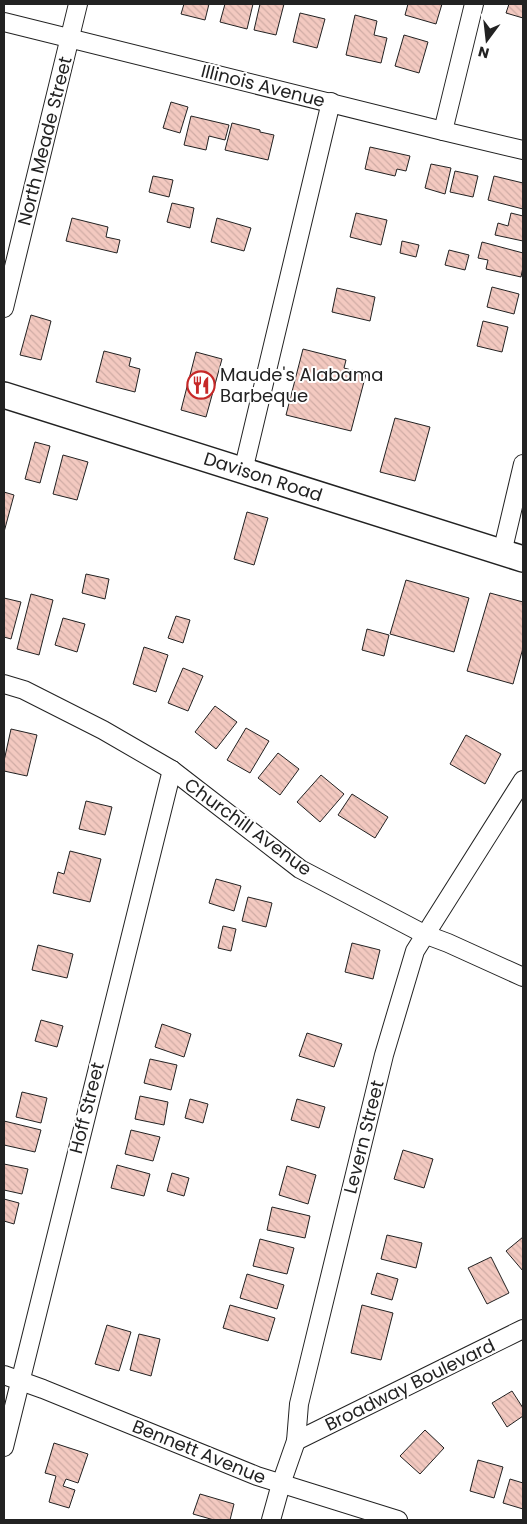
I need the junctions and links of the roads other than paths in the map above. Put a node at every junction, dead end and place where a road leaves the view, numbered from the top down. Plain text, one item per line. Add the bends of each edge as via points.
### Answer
1 (78, 4) edge
2 (474, 4) edge
3 (4, 22) edge
4 (70, 39) junction
5 (331, 102) junction
6 (443, 131) junction
7 (523, 150) edge
8 (4, 308) edge
9 (4, 394) edge
10 (523, 464) edge
11 (243, 471) junction
12 (513, 556) edge
13 (4, 684) edge
14 (172, 770) junction
15 (523, 780) edge
16 (424, 934) junction
17 (523, 977) edge
18 (523, 1329) edge
19 (12, 1378) edge
20 (296, 1441) junction
21 (4, 1447) edge
22 (281, 1484) junction
23 (271, 1520) edge
24 (398, 1520) edge

1 - 4 street, North Meade Street
2 - 6 street
3 - 4 street, Illinois Avenue
4 - 5 street, Illinois Avenue
4 - 8 street, North Meade Street
5 - 6 street, Illinois Avenue
5 - 11 street
6 - 7 street, Illinois Avenue
9 - 11 main road, Davison Road
10 - 12 street
11 - 12 main road, Davison Road
13 - 14 street, Churchill Avenue via 24,690 103,730
14 - 16 street, Churchill Avenue via 300,869
14 - 19 street, Hoff Street
15 - 16 street, Levern Street
16 - 17 street, Churchill Avenue
16 - 20 street, Levern Street via 415,951 384,1054 299,1404
18 - 20 street, Broadway Boulevard
19 - 21 street, Hoff Street
19 - 22 street, Bennett Avenue
20 - 22 street, Levern Street
22 - 23 street, Levern Street
22 - 24 street, Bennett Avenue

